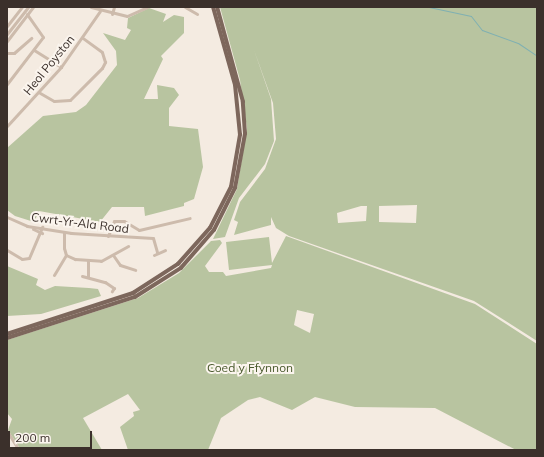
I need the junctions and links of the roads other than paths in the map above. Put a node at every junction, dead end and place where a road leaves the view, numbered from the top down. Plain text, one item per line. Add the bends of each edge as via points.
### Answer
1 (22, 7) edge
2 (28, 7) edge
3 (33, 7) edge
4 (114, 7) edge
5 (147, 7) edge
6 (185, 7) edge
7 (212, 7) edge
8 (217, 7) edge
9 (94, 8) edge
10 (190, 8) edge
11 (100, 11) junction
12 (27, 14) junction
13 (112, 14) junction
14 (197, 14) dead end
15 (7, 26) edge
16 (11, 28) junction
17 (7, 34) edge
18 (30, 38) dead end
19 (83, 38) junction
20 (7, 41) edge
21 (34, 50) junction
22 (7, 53) edge
23 (61, 67) junction
24 (7, 84) edge
25 (40, 93) junction
26 (7, 126) edge
27 (7, 217) edge
28 (190, 218) dead end
29 (42, 227) junction
30 (33, 229) dead end
31 (212, 229) junction
32 (64, 232) junction
33 (42, 233) junction
34 (108, 236) junction
35 (128, 246) dead end
36 (7, 250) edge
37 (165, 250) dead end
38 (66, 255) junction
39 (113, 255) junction
40 (88, 260) junction
41 (135, 270) dead end
42 (59, 273) dead end
43 (82, 276) dead end
44 (88, 276) junction
45 (112, 291) dead end
46 (7, 334) edge
47 (7, 338) edge
48 (7, 431) edge
49 (20, 450) edge

1 - 15 street
2 - 16 street
3 - 12 street
4 - 13 street
5 - 13 street via 133,15
6 - 10 street
7 - 31 main road via 235,84 240,135 231,188
8 - 31 main road via 243,102 245,134 235,188
9 - 11 street
10 - 14 street
11 - 13 street
11 - 19 street, Heol Poyston
12 - 20 street
12 - 21 street via 43,35
15 - 16 street
16 - 17 street
18 - 22 street via 14,53
19 - 23 street, Heol Poyston
19 - 25 street via 102,52 105,62 102,68 70,100 54,101
21 - 23 street
21 - 24 street
23 - 25 street, Heol Poyston
25 - 26 street, Heol Poyston
27 - 29 street, Cwrt-Yr-Ala Road via 27,226
28 - 34 street via 182,222 139,230 124,221 114,221 109,226
29 - 32 street, Cwrt-Yr-Ala Road
29 - 33 street
30 - 33 street, Cwrt-Yr-Ala Road
31 - 46 main road via 178,264 133,293
31 - 47 main road via 200,249 181,268 135,297
32 - 34 street, Cwrt-Yr-Ala Road
32 - 38 street
33 - 36 street via 29,258 22,259
34 - 37 street, Cwrt-Yr-Ala Road via 153,238 155,254
35 - 39 street
38 - 40 street
38 - 42 street via 55,273
39 - 40 street via 101,261
39 - 41 street via 120,265
40 - 44 street
43 - 44 street
44 - 45 street via 114,288
48 - 49 street

